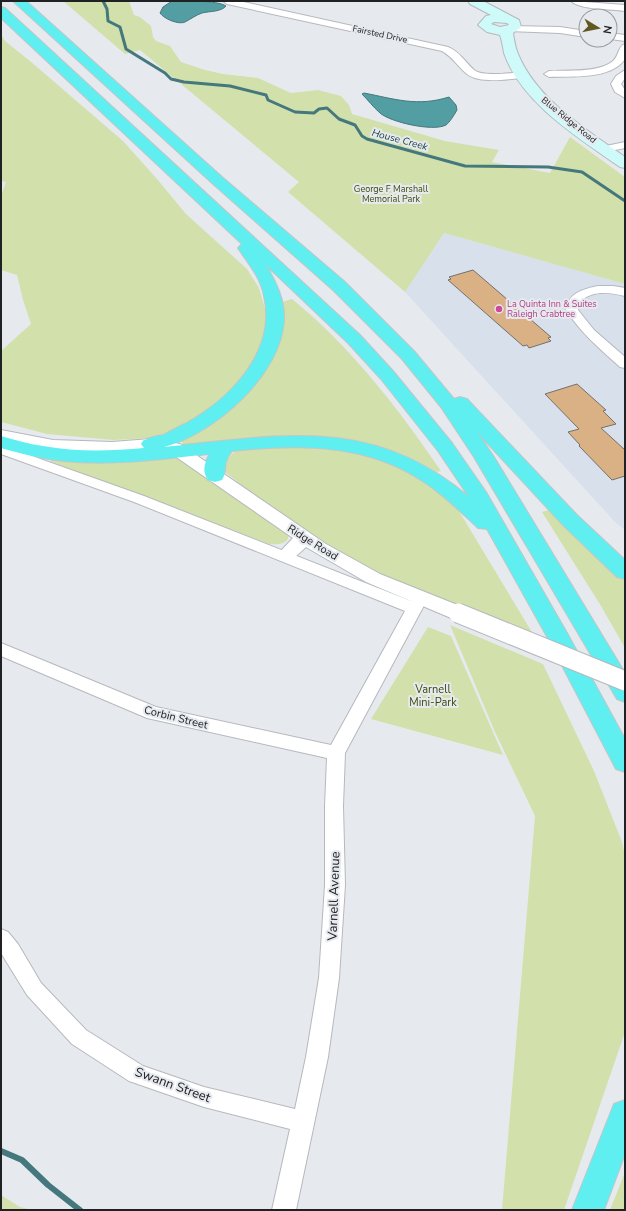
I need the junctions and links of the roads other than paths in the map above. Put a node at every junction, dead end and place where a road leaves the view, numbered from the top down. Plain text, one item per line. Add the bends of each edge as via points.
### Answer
1 (19, 1) edge
2 (227, 1) edge
3 (575, 1) edge
4 (475, 2) edge
5 (625, 8) edge
6 (1, 11) edge
7 (487, 25) junction
8 (510, 25) junction
9 (578, 33) edge
10 (625, 48) edge
11 (510, 49) junction
12 (609, 68) junction
13 (549, 74) dead end
14 (625, 74) edge
15 (523, 75) junction
16 (625, 95) edge
17 (625, 145) edge
18 (606, 149) junction
19 (625, 164) edge
20 (234, 228) junction
21 (625, 292) edge
22 (408, 355) junction
23 (625, 364) edge
24 (1, 435) edge
25 (1, 442) edge
26 (151, 444) junction
27 (227, 445) junction
28 (1, 449) edge
29 (180, 451) junction
30 (215, 476) junction
31 (304, 538) junction
32 (504, 541) junction
33 (285, 556) junction
34 (625, 572) edge
35 (417, 603) junction
36 (1, 649) edge
37 (625, 681) edge
38 (625, 692) edge
39 (336, 753) junction
40 (621, 756) edge
41 (625, 775) edge
42 (1, 938) edge
43 (625, 1114) edge
44 (304, 1122) junction
45 (284, 1210) edge
46 (588, 1210) edge

1 - 22 highway via 339,286
2 - 15 street, Fairsted Drive via 445,49 456,55 472,74 479,77
3 - 5 street
4 - 7 main road, Blue Ridge Road
4 - 8 main road, Blue Ridge Road
6 - 20 highway
7 - 8 main road via 493,18
7 - 11 main road, Blue Ridge Road via 500,42
8 - 9 street
8 - 11 main road, Blue Ridge Road
10 - 12 street via 621,59
11 - 15 main road, Blue Ridge Road
12 - 13 street
12 - 14 street
14 - 16 street via 616,84
15 - 18 main road, Blue Ridge Road via 556,112
17 - 18 street
18 - 19 main road, Blue Ridge Road
20 - 26 highway via 268,283 273,297 275,319 272,342 251,379 226,403 187,430
20 - 32 highway via 299,286 387,375 445,447 476,492
21 - 23 street via 597,290 581,295 574,302 572,310 592,335
22 - 34 highway via 468,411 570,520
22 - 38 highway via 448,404 484,457
24 - 26 street, Ridge Road via 53,445 112,447
25 - 29 highway via 49,454 66,455 116,456
26 - 29 street, Ridge Road via 168,446
27 - 29 highway
27 - 30 highway via 215,459
27 - 32 highway via 311,440 377,452 408,464 443,485
28 - 33 street, Ridge Road
29 - 30 street, Ridge Road
30 - 31 street, Ridge Road
31 - 33 street
31 - 35 street, Ridge Road
32 - 40 highway
33 - 35 street, Ridge Road
35 - 37 street, Ridge Road, bridge via 458,613
35 - 39 street, Varnell Avenue
36 - 39 street, Corbin Street via 153,713
39 - 44 street, Varnell Avenue via 335,885 329,978
40 - 41 highway
42 - 44 street, Swann Street via 34,989 79,1037 137,1074 204,1097
43 - 46 highway
44 - 45 street, Varnell Avenue

